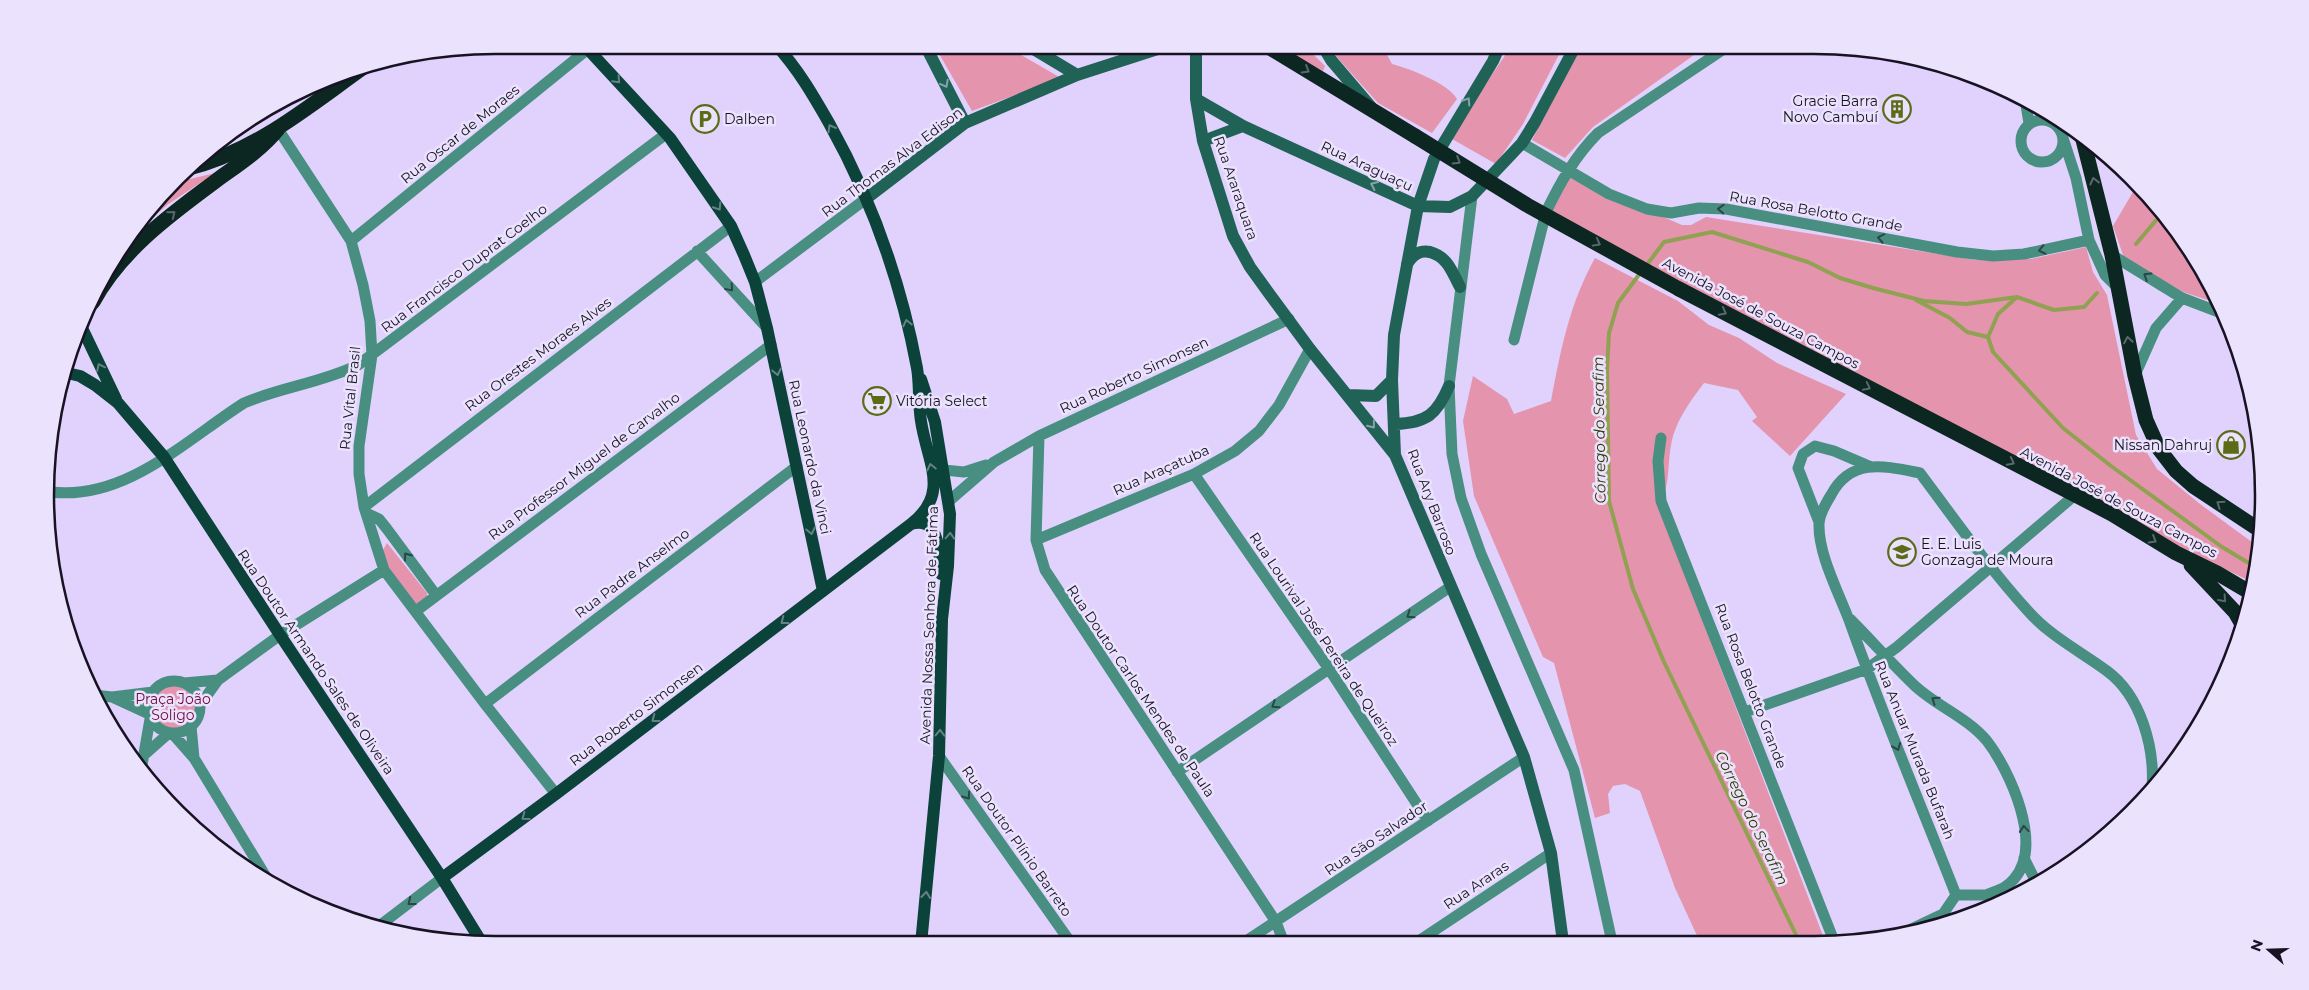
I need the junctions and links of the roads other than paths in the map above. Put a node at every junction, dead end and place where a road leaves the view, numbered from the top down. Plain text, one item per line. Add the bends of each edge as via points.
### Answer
1 (578, 54) edge
2 (592, 54) edge
3 (783, 54) edge
4 (929, 54) edge
5 (1042, 54) edge
6 (1142, 54) edge
7 (1196, 54) edge
8 (1280, 54) edge
9 (1327, 54) edge
10 (1496, 54) edge
11 (1571, 54) edge
12 (1716, 54) edge
13 (1078, 75) junction
14 (347, 79) edge
15 (1196, 99) junction
16 (2027, 108) edge
17 (1374, 111) junction
18 (2044, 119) edge
19 (965, 123) junction
20 (2029, 124) junction
21 (1243, 126) junction
22 (2058, 128) edge
23 (278, 129) junction
24 (666, 134) junction
25 (2063, 138) junction
26 (1203, 140) junction
27 (1522, 143) junction
28 (2085, 146) edge
29 (2058, 155) junction
30 (203, 164) edge
31 (1568, 171) junction
32 (2076, 178) junction
33 (1472, 196) junction
34 (867, 198) junction
35 (1418, 206) junction
36 (731, 226) junction
37 (2089, 240) junction
38 (351, 241) junction
39 (697, 251) junction
40 (2112, 255) junction
41 (1406, 266) junction
42 (116, 269) edge
43 (755, 282) junction
44 (1460, 287) junction
45 (2118, 289) junction
46 (2182, 298) junction
47 (2215, 311) edge
48 (1289, 319) junction
49 (767, 328) junction
50 (84, 334) edge
51 (1514, 340) dead end
52 (771, 345) junction
53 (1310, 349) junction
54 (372, 355) junction
55 (918, 370) junction
56 (71, 374) edge
57 (2135, 376) junction
58 (1392, 380) junction
59 (1449, 386) junction
60 (1348, 395) junction
61 (118, 403) junction
62 (1395, 424) junction
63 (1039, 436) junction
64 (1662, 438) dead end
65 (1395, 455) junction
66 (164, 457) junction
67 (994, 462) junction
68 (797, 466) junction
69 (1869, 466) junction
70 (944, 470) junction
71 (1194, 474) junction
72 (54, 492) edge
73 (2075, 495) junction
74 (949, 501) junction
75 (365, 510) junction
76 (1819, 522) junction
77 (911, 524) junction
78 (2254, 526) edge
79 (1036, 540) junction
80 (2176, 553) junction
81 (1989, 566) junction
82 (384, 570) junction
83 (1450, 587) junction
84 (2245, 589) edge
85 (823, 591) junction
86 (436, 595) junction
87 (943, 598) junction
88 (416, 611) junction
89 (1847, 616) junction
90 (2238, 617) edge
91 (280, 635) junction
92 (1886, 654) junction
93 (1329, 669) junction
94 (1866, 669) junction
95 (218, 680) junction
96 (184, 683) junction
97 (153, 692) junction
98 (102, 695) edge
99 (112, 697) junction
100 (485, 704) junction
101 (200, 705) junction
102 (1745, 712) junction
103 (149, 717) junction
104 (192, 726) junction
105 (171, 733) junction
106 (939, 756) junction
107 (1524, 757) junction
108 (194, 758) junction
109 (143, 761) edge
110 (1177, 772) junction
111 (2152, 779) edge
112 (556, 794) junction
113 (1428, 821) junction
114 (1551, 853) junction
115 (2024, 858) junction
116 (260, 868) edge
117 (442, 878) junction
118 (2034, 878) edge
119 (1988, 894) junction
120 (1956, 895) junction
121 (2001, 895) edge
122 (1927, 921) edge
123 (384, 922) edge
124 (1276, 922) junction
125 (477, 935) edge
126 (1832, 935) edge
127 (922, 936) edge
128 (1066, 936) edge
129 (1254, 936) edge
130 (1281, 936) edge
131 (1426, 936) edge
132 (1562, 936) edge
133 (1611, 936) edge

1 - 38 street, Rua Oscar de Moraes
2 -> 24 main road, Rua Leonardo da Vinci
34 -> 3 main road, Avenida Nossa Senhora de Fátima via 845,151 806,83
4 -> 19 main road
5 - 13 main road
6 - 13 main road, Rua Thomas Alva Edison
7 - 15 main road, Rua Araraquara
8 -> 17 highway, Avenida José de Souza Campos
9 - 17 main road
35 -> 10 main road, Rua Ary Barroso via 1434,158
11 - 27 main road, Rua Araguaçu
12 - 31 street via 1598,133
13 - 19 main road, Rua Thomas Alva Edison
14 - 23 highway
15 - 21 main road, Rua Araguaçu
15 - 26 main road, Rua Araraquara
16 - 20 street
17 -> 73 highway, Avenida José de Souza Campos, bridge via 1527,205 1679,290
18 - 20 street
19 - 34 main road, Rua Thomas Alva Edison
20 - 29 street via 2021,138 2024,152 2041,162
21 - 26 main road
35 -> 21 main road, Rua Araguaçu
22 - 25 street
23 - 30 highway
23 - 38 street, Rua Vital Brasil
42 -> 23 highway via 173,213 266,144
24 -> 36 main road, Rua Leonardo da Vinci
24 - 54 street, Rua Francisco Duprat Coelho
25 - 29 street
25 - 32 street
26 - 48 main road, Rua Araraquara via 1233,236 1250,268
27 - 31 street, Rua Rosa Belotto Grande
27 - 33 main road, Rua Araguaçu
40 -> 28 highway
29 - 32 street
37 -> 31 street, Rua Rosa Belotto Grande via 2024,254 1993,256 1957,252 1726,209 1699,208 1671,213 1647,209 1609,194
31 - 51 street via 1543,222
32 - 37 street
33 - 35 main road, Rua Araguaçu via 1450,207
33 - 44 street
34 - 43 street, Rua Thomas Alva Edison
55 -> 34 main road, Avenida Nossa Senhora de Fátima via 900,291
35 - 41 main road, Rua Ary Barroso
36 - 39 street, Rua Orestes Moraes Alves
36 - 43 main road, Rua Leonardo da Vinci
37 - 45 street via 2105,275
38 - 54 street, Rua Vital Brasil via 370,321
39 -> 49 street, Rua Leonardo da Vinci
39 - 75 street, Rua Orestes Moraes Alves
40 - 45 highway
46 -> 40 street
41 - 44 main road via 1413,255 1424,251 1440,255
41 - 58 main road, Rua Ary Barroso via 1394,335
43 - 49 main road, Rua Leonardo da Vinci
44 - 59 street
57 -> 45 highway
46 - 47 street
46 - 57 street via 2156,328
48 - 53 main road, Rua Araraquara
48 - 63 street, Rua Roberto Simonsen
49 - 52 main road, Rua Leonardo da Vinci
61 -> 50 main road
52 -> 68 main road, Rua Leonardo da Vinci
52 - 86 street, Rua Professor Miguel de Carvalho
53 - 60 main road, Rua Araraquara
53 - 71 street, Rua Araçatuba via 1279,405 1259,431 1235,451
54 - 66 street, Rua Francisco Duprat Coelho via 340,374 244,403
54 - 75 street, Rua Vital Brasil via 359,446 359,474
55 - 70 main road, Avenida Nossa Senhora de Fátima via 931,407
77 -> 55 main road, Avenida Nossa Senhora de Fátima via 931,504 934,489 921,422
56 - 61 main road via 95,385
78 -> 57 highway via 2176,472 2159,449 2146,420
58 - 60 main road via 1376,396
58 - 62 main road, Rua Ary Barroso
59 - 62 main road via 1441,404 1428,418 1410,424
59 - 133 street via 1452,454 1461,498 1481,554 1574,770
60 -> 65 main road, Rua Araraquara
61 - 66 main road, Rua Doutor Armando Sales de Oliveira
62 - 65 main road, Rua Ary Barroso
63 - 67 street, Rua Roberto Simonsen
63 - 79 street, Rua Doutor Carlos Mendes de Paula
64 - 102 street, Rua Rosa Belotto Grande via 1658,461 1661,501
65 - 83 main road, Rua Ary Barroso
66 - 72 street, Rua Francisco Duprat Coelho via 131,477 104,488 82,493
66 - 91 main road, Rua Doutor Armando Sales de Oliveira
67 - 70 street, Rua Roberto Simonsen via 964,472
67 - 74 street, Rua Roberto Simonsen
68 -> 85 main road, Rua Leonardo da Vinci
68 - 100 street, Rua Padre Anselmo
69 - 76 street via 1851,472 1836,486
69 - 76 street via 1815,446 1803,454 1798,468
69 - 81 street via 1920,473
70 - 74 main road, Avenida Nossa Senhora de Fátima
71 - 79 street, Rua Araçatuba
71 - 93 street, Rua Lourival José Pereira de Queiroz
73 -> 80 highway, Avenida José de Souza Campos
73 - 81 street
74 - 77 main road via 936,512
87 -> 74 main road, Avenida Nossa Senhora de Fátima via 950,536
75 - 82 street, Rua Vital Brasil
86 -> 75 street via 379,519
76 - 89 street, Rua Anuar Murada Bufarah via 1821,546
77 - 85 main road, Rua Roberto Simonsen
77 - 87 main road via 927,525 936,534
79 - 110 street, Rua Doutor Carlos Mendes de Paula via 1045,570 1060,595
80 - 84 highway, Avenida José de Souza Campos
80 -> 90 highway via 2213,587
81 - 92 street
81 - 111 street via 2043,627 2109,672 2122,688 2135,705 2146,734
82 - 88 street, Rua Vital Brasil
82 - 91 street
83 -> 93 street
83 - 107 main road, Rua Ary Barroso
85 -> 112 main road, Rua Roberto Simonsen
86 - 88 street, Rua Professor Miguel de Carvalho
106 -> 87 main road, Avenida Nossa Senhora de Fátima
88 - 100 street, Rua Vital Brasil
89 - 92 street, Rua Anuar Murada Bufarah
89 - 94 street, Rua Anuar Murada Bufarah
91 - 95 street
91 - 117 main road, Rua Doutor Armando Sales de Oliveira
92 - 94 street
115 -> 92 street, Rua Anuar Murada Bufarah via 2022,811 2006,774 1986,741 1915,686
93 -> 110 street
93 - 113 street, Rua Lourival José Pereira de Queiroz
94 - 102 street
94 -> 120 street, Rua Anuar Murada Bufarah
95 - 96 street
95 - 101 street
96 - 97 street via 167,682
96 - 101 street via 192,688
97 - 99 street
97 - 103 street via 149,699
98 - 99 street
99 - 103 street
100 - 112 street, Rua Vital Brasil
101 - 104 street via 198,718
102 - 126 street, Rua Rosa Belotto Grande
103 - 105 street via 157,727
103 - 109 street
104 - 105 street
104 - 108 street
105 - 108 street
105 - 109 street
127 -> 106 main road, Avenida Nossa Senhora de Fátima
106 -> 128 street, Rua Doutor Plínio Barreto
107 - 113 street, Rua São Salvador
107 - 114 main road, Rua Ary Barroso
108 - 116 street
110 - 124 street, Rua Doutor Carlos Mendes de Paula
112 -> 117 main road, Rua Roberto Simonsen
113 - 124 street, Rua São Salvador
114 - 131 street, Rua Araras
114 - 132 main road, Rua Ary Barroso
115 - 118 street
115 - 119 street via 2016,878 2006,887
117 -> 123 street, Rua Roberto Simonsen
117 - 125 main road, Rua Doutor Armando Sales de Oliveira
119 - 120 street
119 - 121 street
120 - 122 street via 1942,914
124 - 129 street, Rua São Salvador
124 - 130 street, Rua Doutor Carlos Mendes de Paula

